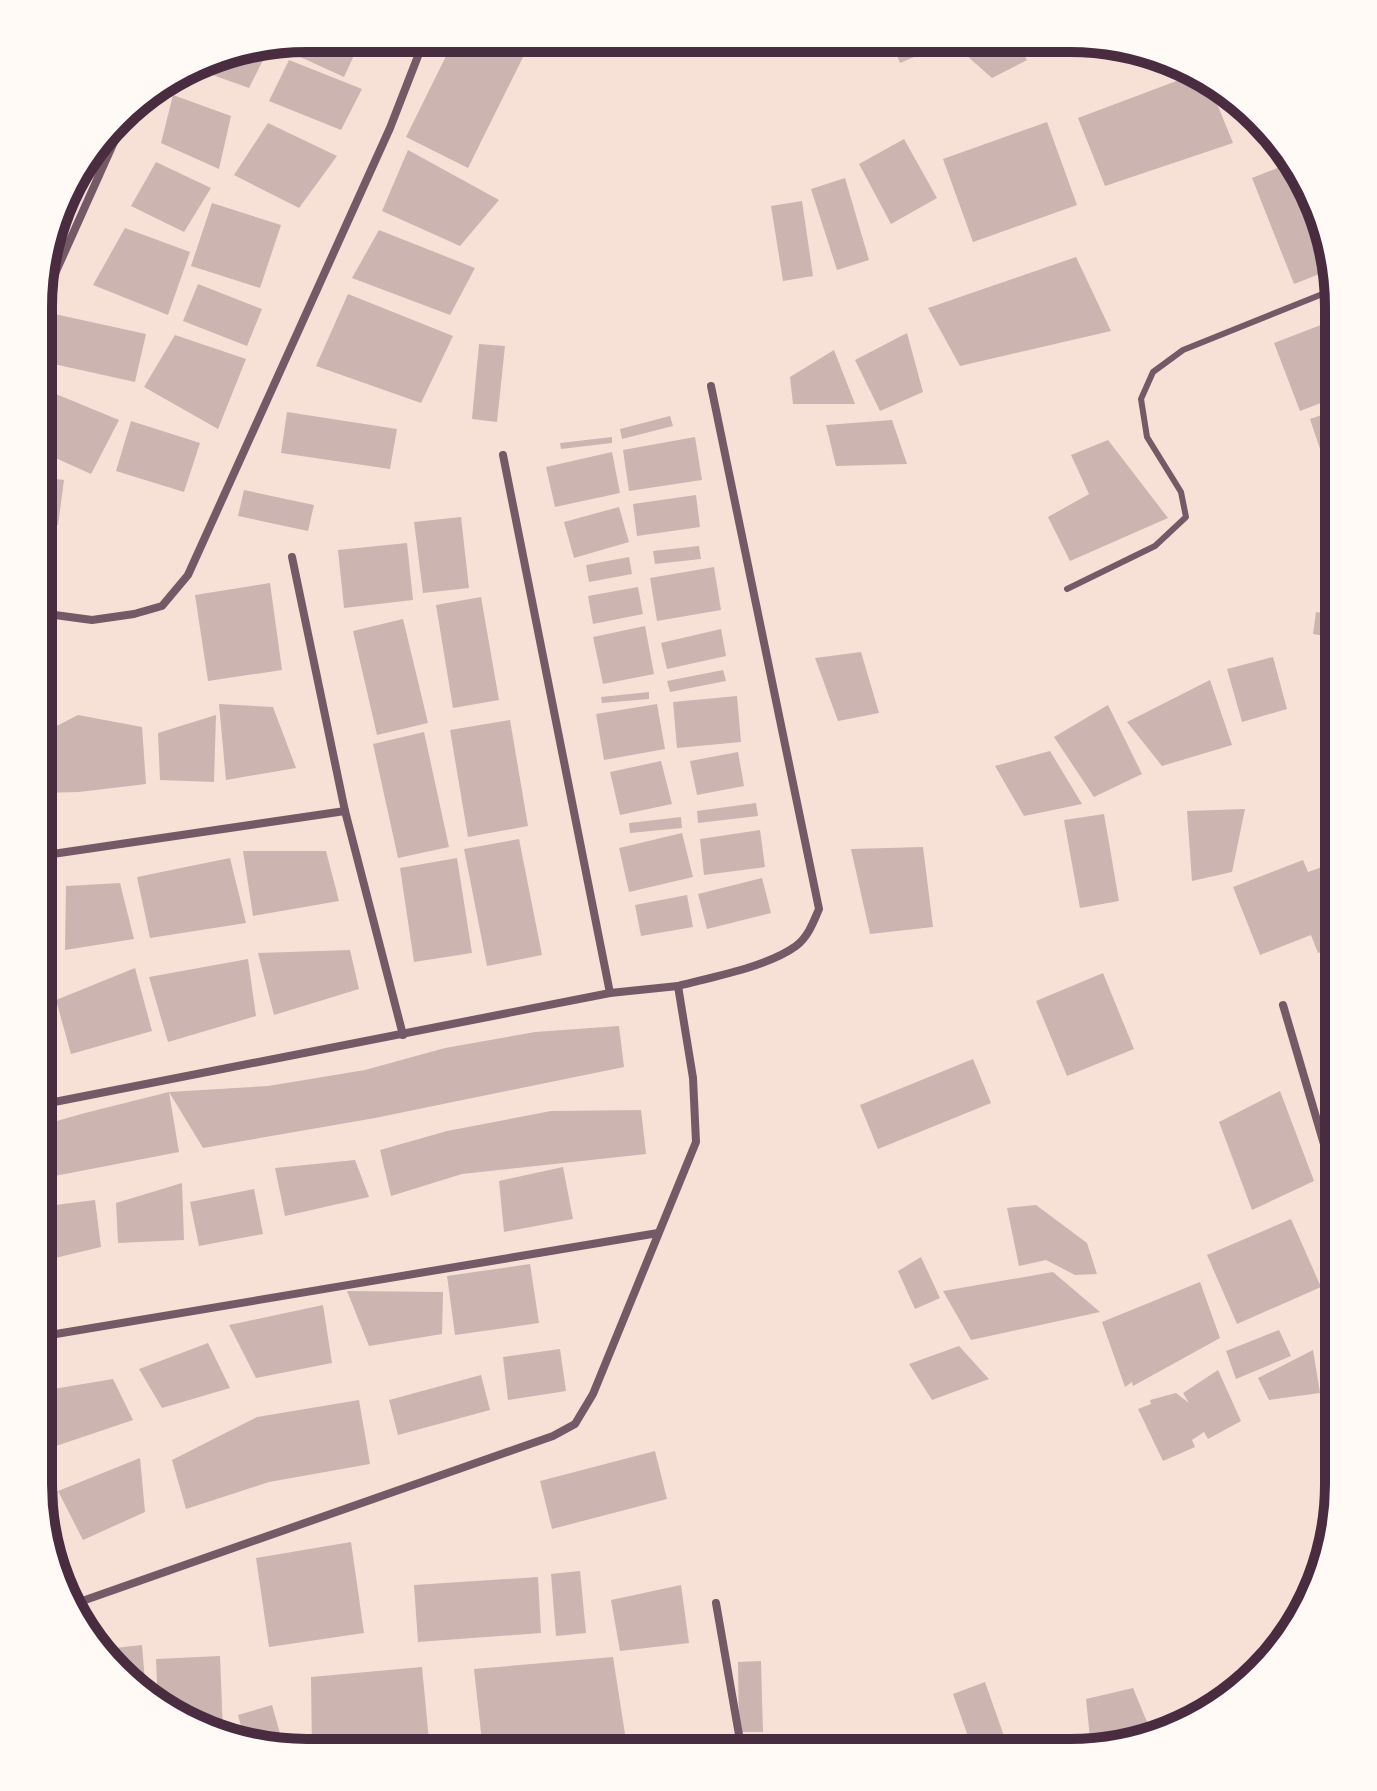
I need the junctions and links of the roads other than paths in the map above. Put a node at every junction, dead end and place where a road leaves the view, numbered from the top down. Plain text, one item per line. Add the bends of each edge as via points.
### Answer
1 (420, 52) edge
2 (116, 138) edge
3 (54, 276) edge
4 (1324, 293) edge
5 (711, 386) dead end
6 (503, 455) dead end
7 (292, 557) dead end
8 (1067, 589) dead end
9 (52, 615) edge
10 (345, 811) junction
11 (52, 854) edge
12 (678, 986) junction
13 (610, 993) junction
14 (1283, 1005) dead end
15 (403, 1035) junction
16 (52, 1102) edge
17 (1324, 1145) edge
18 (658, 1233) junction
19 (52, 1335) edge
20 (81, 1602) edge
21 (716, 1603) dead end
22 (740, 1739) edge

1 - 9 street via 188,575 162,606 92,620
2 - 3 street
4 - 8 lane via 1183,350 1153,372 1141,399 1147,437 1181,492 1186,517 1155,546
5 - 12 street via 819,909 811,929 795,946 753,966
6 - 13 street
7 - 10 street
10 - 11 street
10 - 15 street
12 - 13 street
12 - 18 street via 693,1078 696,1142
13 - 15 street
14 - 17 street
15 - 16 street
18 - 19 street
18 - 20 street via 593,1394 575,1424
21 - 22 street

